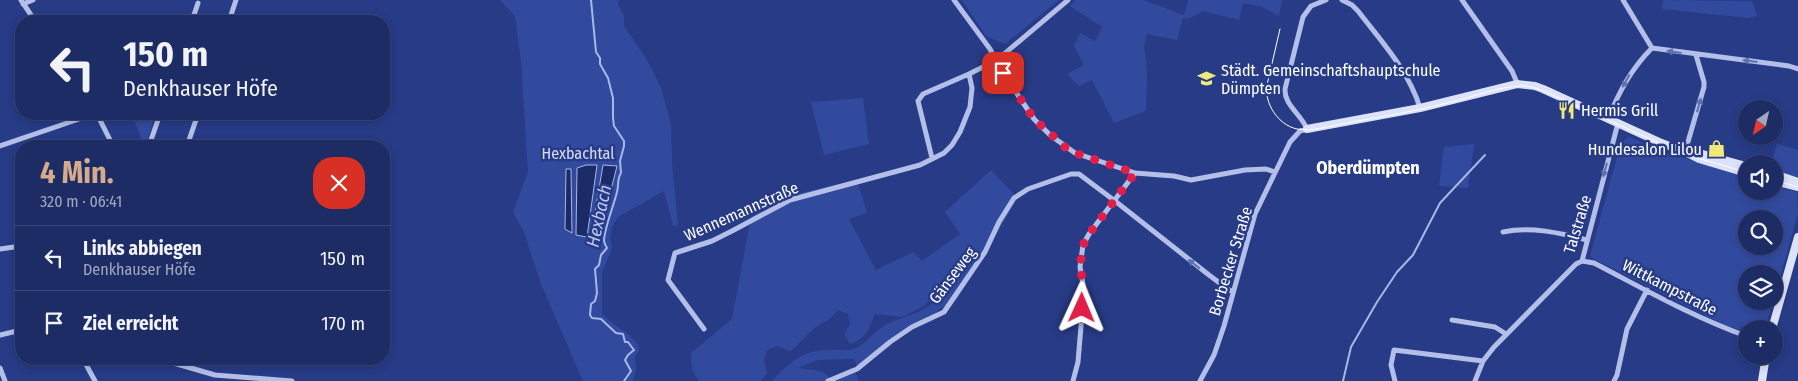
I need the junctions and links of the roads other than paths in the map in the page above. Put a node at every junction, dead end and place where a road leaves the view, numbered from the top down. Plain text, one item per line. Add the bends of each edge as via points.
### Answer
1 (33, 0) edge
2 (236, 0) edge
3 (954, 0) edge
4 (1068, 0) edge
5 (1326, 0) edge
6 (1342, 0) edge
7 (1462, 0) edge
8 (1623, 0) edge
9 (22, 2) edge
10 (198, 3) dead end
11 (31, 15) edge
12 (194, 15) edge
13 (231, 15) edge
14 (1652, 48) junction
15 (1696, 55) junction
16 (997, 60) junction
17 (1798, 69) edge
18 (969, 74) junction
19 (1518, 85) junction
20 (1420, 108) junction
21 (1608, 119) junction
22 (76, 120) edge
23 (100, 120) edge
24 (158, 120) edge
25 (196, 120) edge
26 (1618, 123) junction
27 (1307, 129) junction
28 (18, 140) edge
29 (110, 140) edge
30 (151, 140) edge
31 (189, 140) edge
32 (15, 141) edge
33 (0, 146) edge
34 (1685, 152) junction
35 (932, 158) junction
36 (1738, 164) edge
37 (1738, 171) edge
38 (1275, 172) junction
39 (1135, 173) junction
40 (1783, 177) edge
41 (1798, 182) edge
42 (1783, 183) edge
43 (1798, 187) edge
44 (1115, 201) junction
45 (1502, 232) dead end
46 (1798, 237) edge
47 (1587, 240) junction
48 (15, 247) edge
49 (0, 249) edge
50 (1582, 261) junction
51 (1647, 290) junction
52 (1234, 292) junction
53 (1452, 320) dead end
54 (1775, 320) edge
55 (704, 329) dead end
56 (15, 332) edge
57 (1738, 333) edge
58 (1506, 334) junction
59 (0, 336) edge
60 (1483, 361) junction
61 (86, 365) edge
62 (180, 365) edge
63 (1765, 365) edge
64 (0, 368) edge
65 (5, 381) edge
66 (95, 381) edge
67 (292, 381) edge
68 (828, 381) edge
69 (1073, 381) edge
70 (1200, 381) edge
71 (1395, 381) edge
72 (1475, 381) edge
73 (1614, 381) edge
74 (1762, 381) edge

1 - 9 street
2 - 13 street
3 - 16 street
4 - 16 street
5 - 27 street via 1311,6 1303,17 1285,89 1287,101 1303,119
6 - 20 street via 1358,11 1389,51 1415,91
7 - 19 street via 1512,71
8 - 14 street
9 - 11 street
10 - 12 street
15 -> 14 street
14 -> 21 street via 1628,76
17 -> 15 street
34 -> 15 street via 1704,87
16 - 18 street
16 - 39 street via 1024,107 1050,135 1075,153
18 - 35 street, Wennemannstraße via 972,88 970,107 960,132 944,153
18 - 35 street via 923,94 918,101
19 - 20 street
19 - 21 street via 1543,89
20 - 27 street
21 - 26 street
22 - 28 street
23 - 29 street
24 - 30 street
25 - 31 street
26 - 34 street
26 -> 47 street, Talstraße
27 - 38 street, Borbecker Straße via 1293,138
32 - 33 street
34 - 36 street
34 - 37 street
35 - 55 street, Wennemannstraße via 920,165 790,200 712,241 675,253 668,280
38 - 39 street via 1245,170 1192,180
38 - 52 street, Borbecker Straße via 1250,228
39 - 44 street
40 - 41 street
42 - 43 street
52 -> 44 street
44 - 68 street, Gänseweg via 1079,174 1028,189 1014,198 985,252 944,312 912,327 857,369
44 - 69 street via 1083,245 1080,266 1084,290 1078,362
45 - 47 street via 1561,233
46 - 54 street
47 - 50 street, Talstraße
48 - 49 street
50 - 51 street, Wittkampstraße via 1594,263
50 - 58 street, Talstraße
51 - 57 street, Wittkampstraße
51 - 73 street via 1627,329
52 - 70 street, Borbecker Straße via 1214,355
53 - 58 street via 1496,326
56 - 59 street
58 - 60 street, Talstraße
60 - 71 street via 1394,350 1391,365
60 - 72 street, Talstraße
61 - 66 street
62 - 67 street via 215,375
63 - 74 street
64 - 65 street

